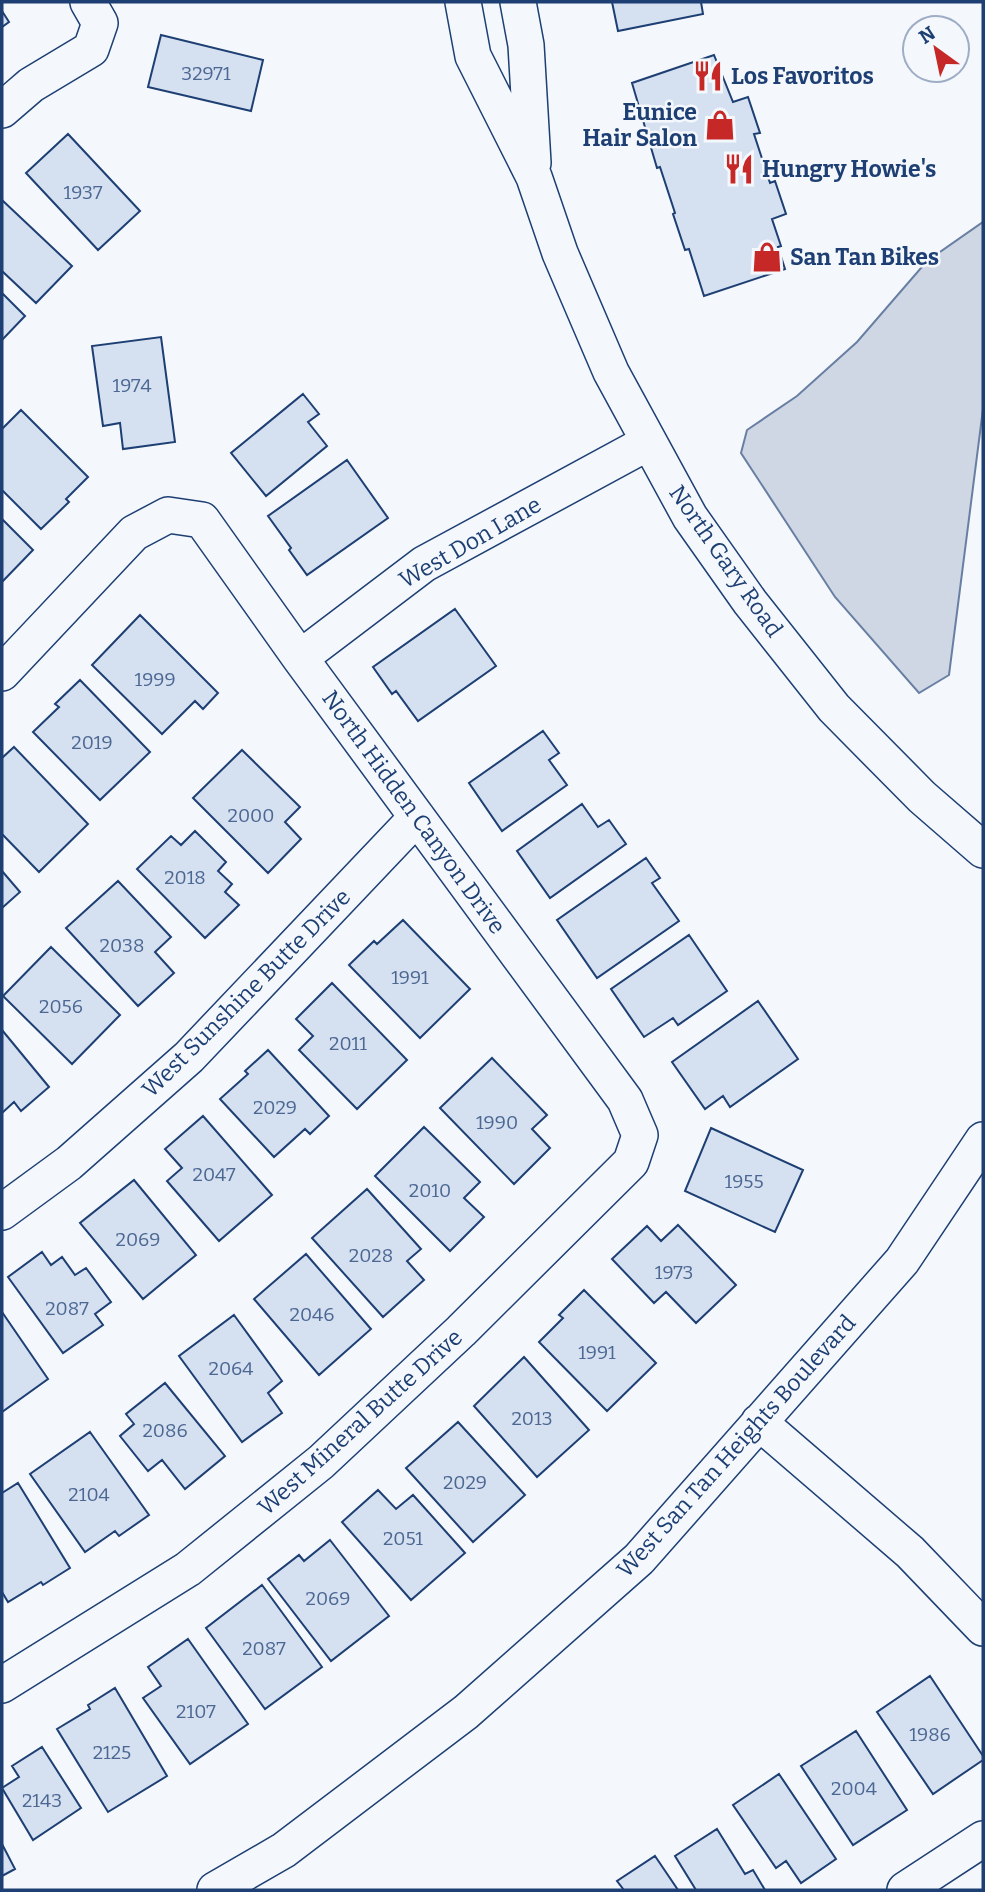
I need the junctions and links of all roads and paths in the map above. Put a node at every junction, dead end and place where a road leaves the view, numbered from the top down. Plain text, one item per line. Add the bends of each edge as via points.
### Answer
1 (463, 2) edge
2 (518, 2) edge
3 (94, 13) edge
4 (2, 110) edge
5 (534, 177) junction
6 (649, 442) junction
7 (300, 658) junction
8 (2, 673) edge
9 (417, 817) junction
10 (983, 850) edge
11 (640, 1135) joint
12 (983, 1140) edge
13 (2, 1212) edge
14 (759, 1422) junction
15 (983, 1628) edge
16 (2, 1685) edge
17 (983, 1839) edge
18 (215, 1890) edge
19 (905, 1890) edge

1 - 5 street, North Gary Road via 473,56
2 - 5 street, North Gary Road via 526,45
3 - 4 street via 91,50 31,85
5 - 6 street, North Gary Road via 560,253 611,372
6 - 7 street, West Don Lane via 424,564
6 - 10 street, North Gary Road via 690,517 834,708 922,797
7 - 8 street, North Hidden Canyon Drive via 202,520 167,515 134,533
7 - 9 street, North Hidden Canyon Drive
9 - 11 street, North Hidden Canyon Drive via 625,1100
9 - 13 street, West Sunshine Butte Drive via 189,1057 69,1163
11 - 16 street, West Mineral Butte Drive via 631,1162 321,1462 188,1569
12 - 14 street, West San Tan Heights Boulevard via 902,1261
14 - 15 street via 910,1552
14 - 18 street, West San Tan Heights Boulevard via 639,1559 466,1712 284,1850
17 - 19 street

